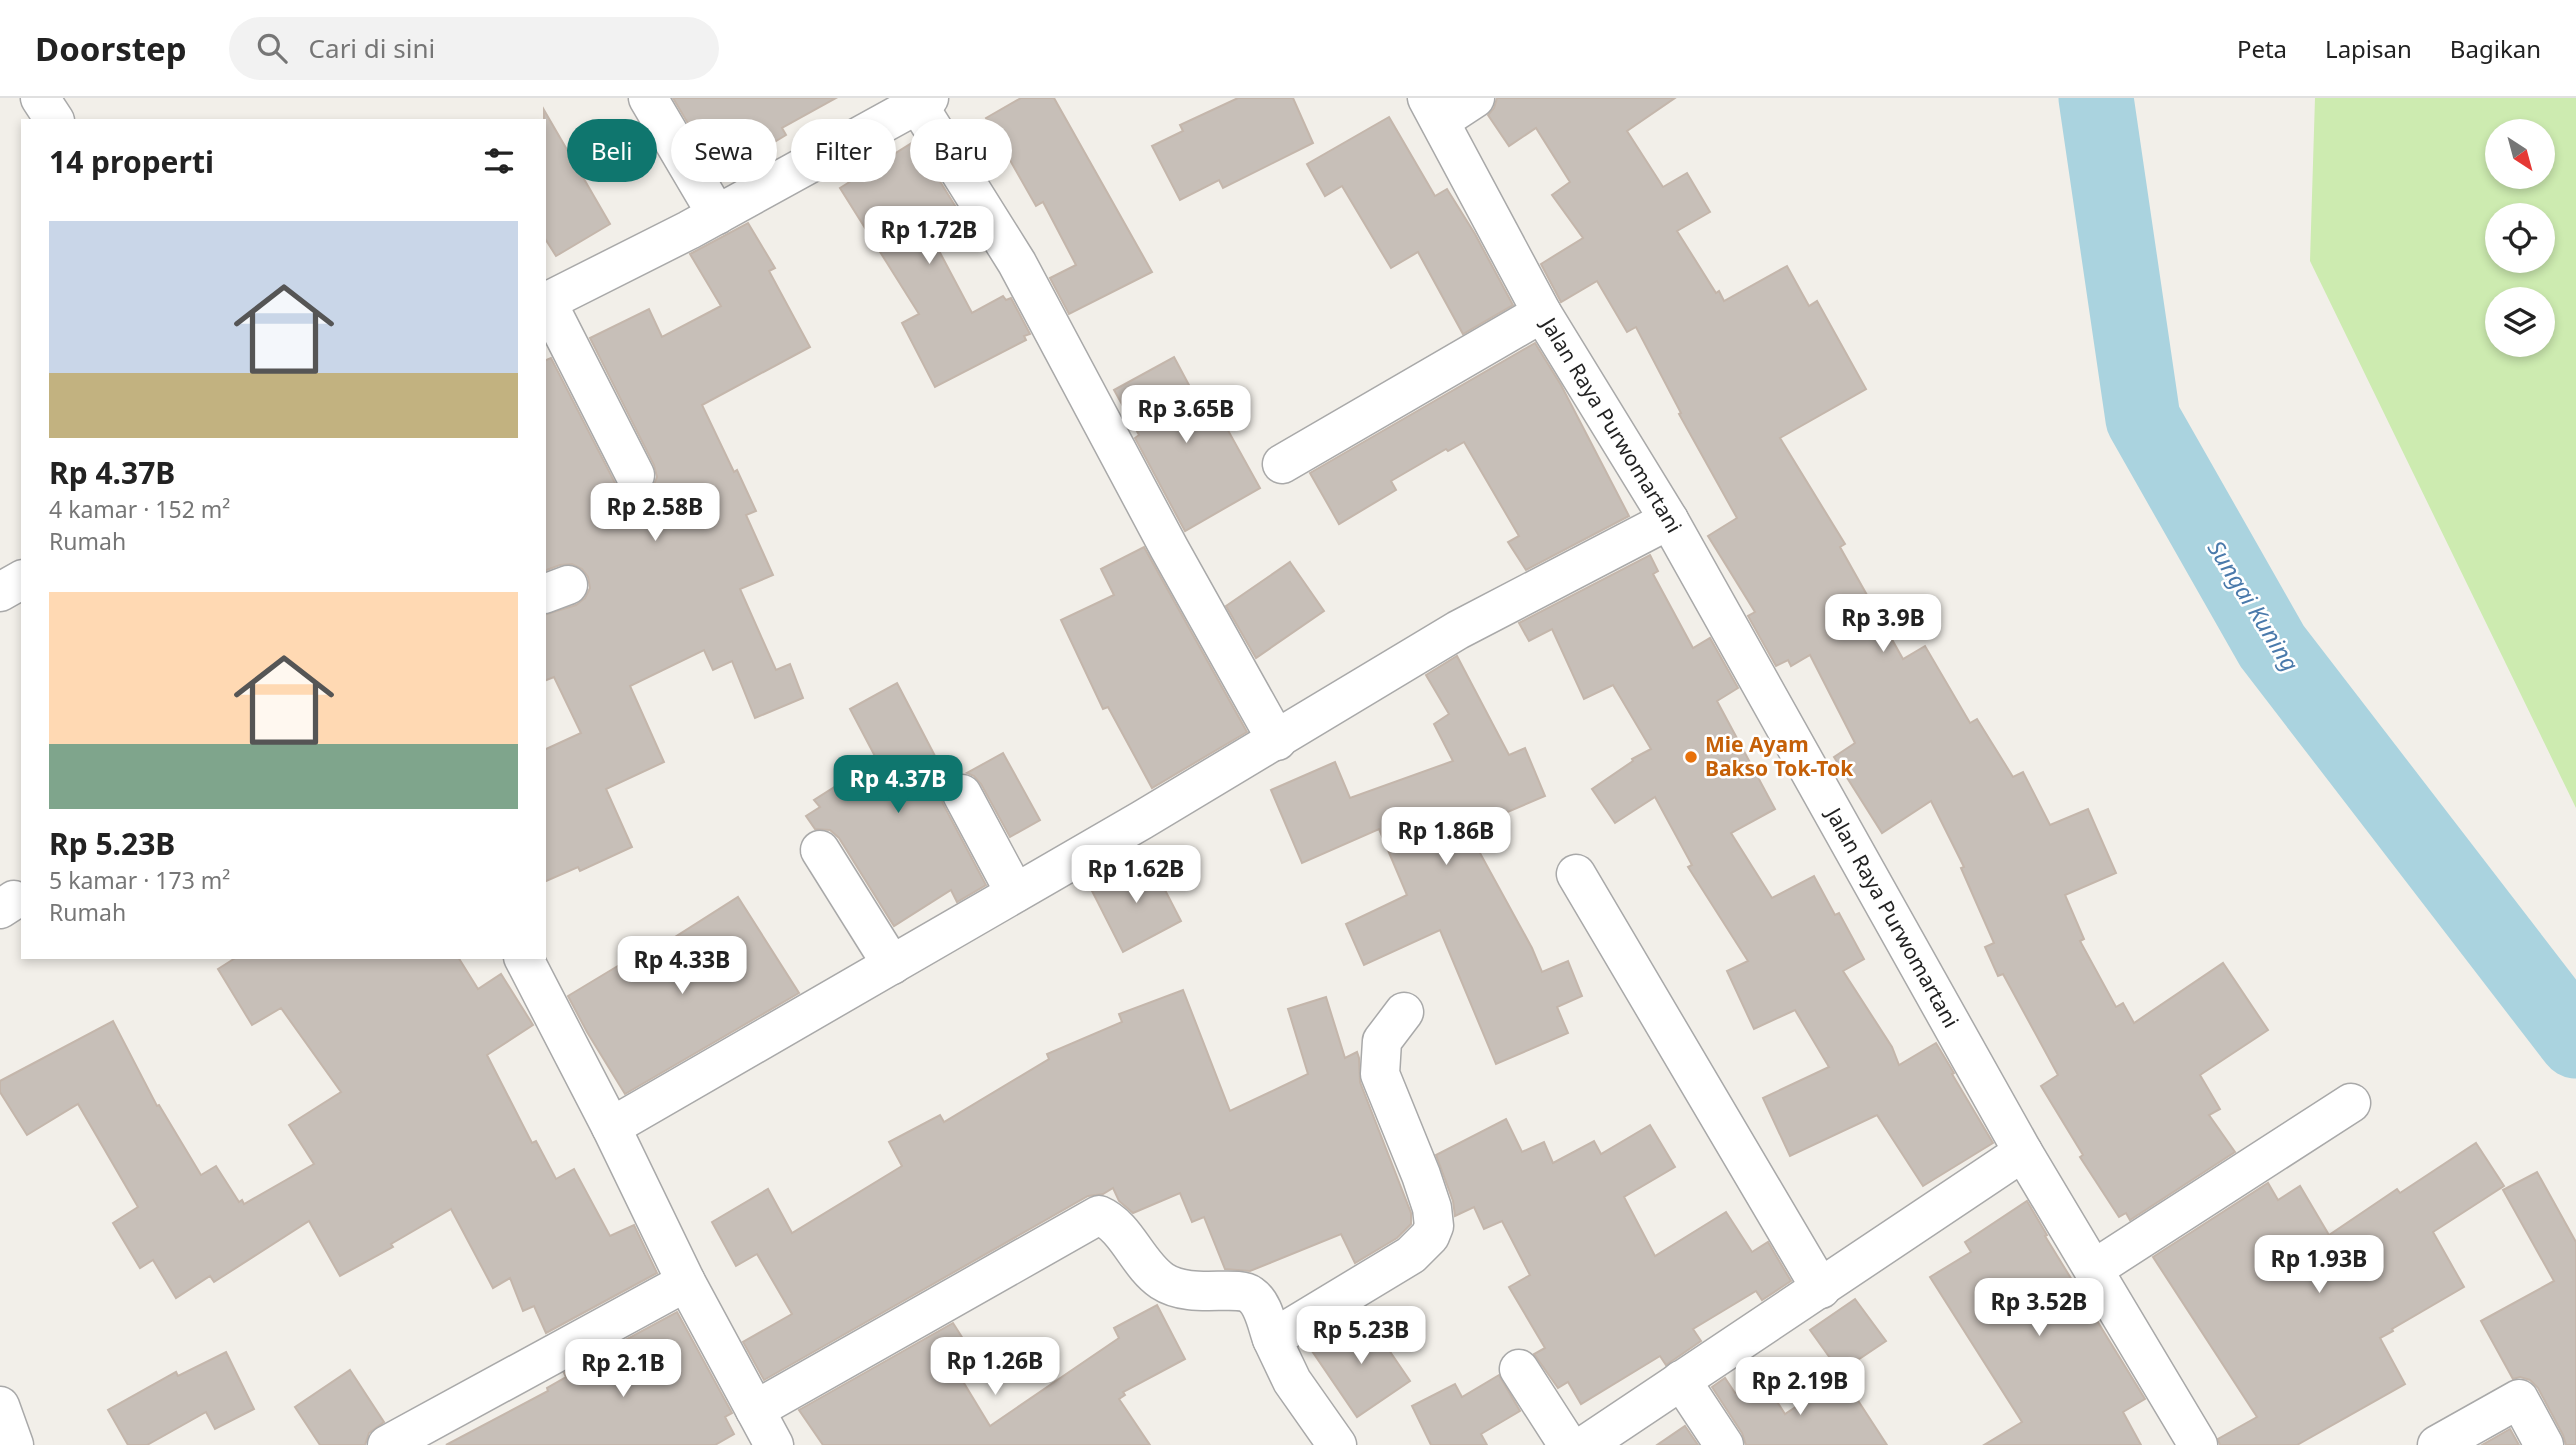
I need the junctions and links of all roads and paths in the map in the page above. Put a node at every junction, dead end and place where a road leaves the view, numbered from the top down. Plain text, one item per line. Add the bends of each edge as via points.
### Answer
1 (40, 98) edge
2 (648, 98) edge
3 (1475, 98) edge
4 (923, 101) edge
5 (1433, 110) edge
6 (54, 119) edge
7 (717, 215) junction
8 (546, 303) edge
9 (1542, 313) junction
10 (1282, 464) dead end
11 (635, 475) dead end
12 (1669, 520) junction
13 (21, 580) edge
14 (0, 592) edge
15 (1277, 741) junction
16 (962, 794) dead end
17 (820, 850) dead end
18 (1576, 874) dead end
19 (1016, 893) junction
20 (524, 959) edge
21 (892, 965) junction
22 (1404, 1012) dead end
23 (2351, 1103) dead end
24 (611, 1127) junction
25 (2023, 1153) junction
26 (2094, 1269) junction
27 (686, 1282) junction
28 (1821, 1289) junction
29 (1272, 1339) junction
30 (1519, 1369) dead end
31 (1681, 1380) junction
32 (0, 1406) edge
33 (755, 1410) junction
34 (14, 1445) edge
35 (387, 1445) edge
36 (774, 1445) edge
37 (1337, 1445) edge
38 (1568, 1445) edge
39 (1585, 1445) edge
40 (1724, 1445) edge
41 (2198, 1445) edge
42 (2437, 1445) edge
43 (2544, 1445) edge

1 - 6 street
2 - 7 street
3 - 5 street
4 - 7 street
4 - 15 street via 1017,263
5 - 9 street, Jalan Raya Purwomartani
7 - 8 street
8 - 11 street
9 - 10 street
9 - 12 street, Jalan Raya Purwomartani
12 - 15 street via 1458,630
12 - 25 street, Jalan Raya Purwomartani
13 - 14 street
15 - 19 street
16 - 19 street
17 - 21 street
18 - 28 street
19 - 21 street
20 - 24 street
21 - 24 street
22 - 29 street via 1382,1041 1380,1074 1432,1208 1430,1236 1411,1255
23 - 26 street
24 - 27 street
25 - 26 street, Jalan Raya Purwomartani
25 - 28 street
26 - 41 street, Jalan Raya Purwomartani
27 - 33 street
27 - 35 street
28 - 31 street
29 - 33 street via 1261,1306 1251,1294 1186,1292 1163,1282 1099,1215
29 - 37 street via 1292,1381
30 - 38 street
31 - 39 street
31 - 40 street
32 - 34 street
33 - 36 street
42 - 43 street via 2519,1399

